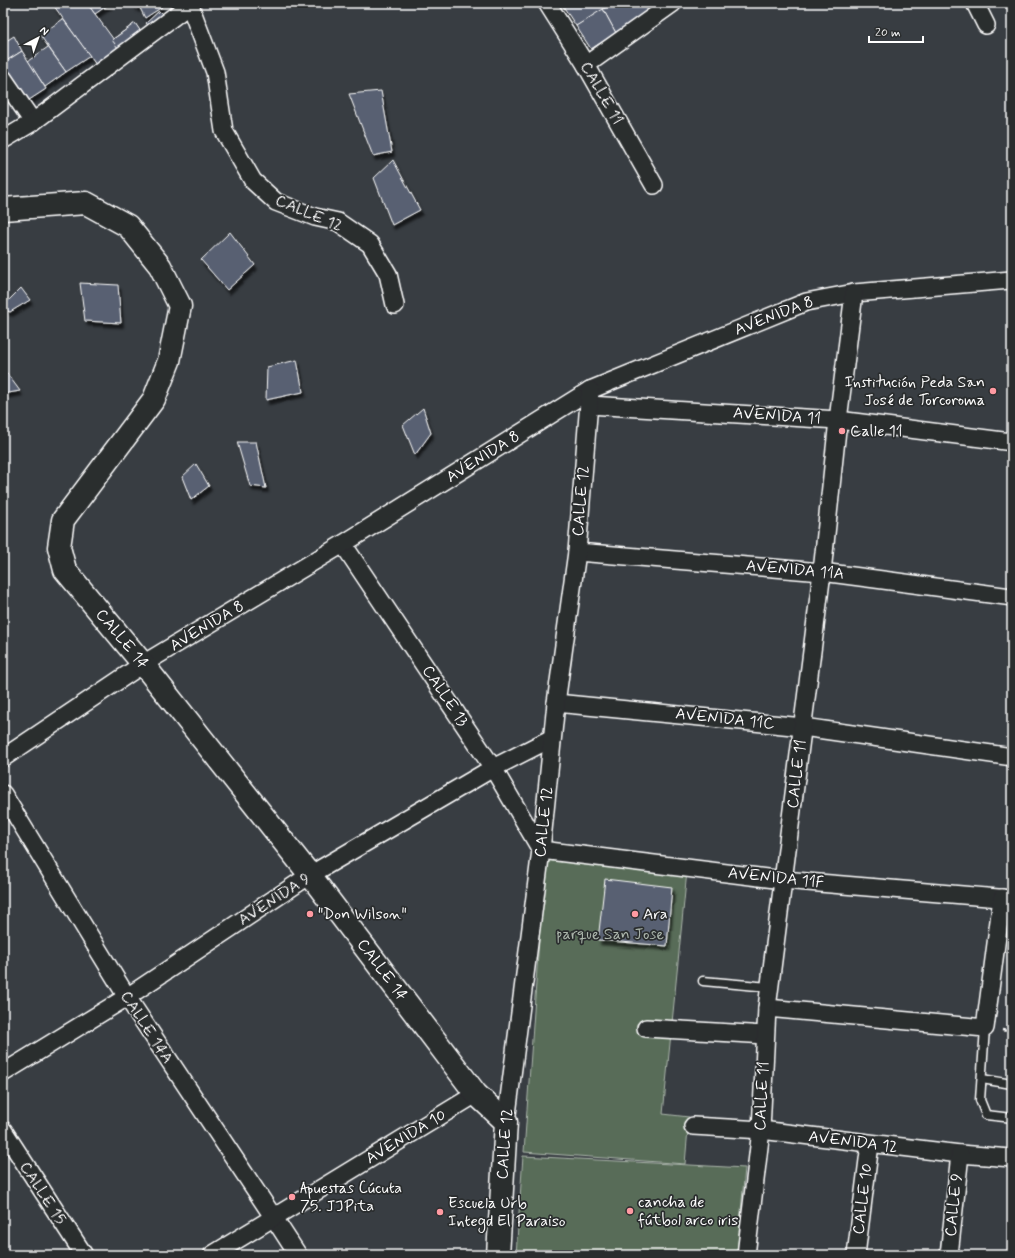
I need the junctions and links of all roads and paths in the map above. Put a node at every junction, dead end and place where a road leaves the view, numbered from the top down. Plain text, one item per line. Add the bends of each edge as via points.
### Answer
1 (547, 3) edge
2 (673, 3) edge
3 (975, 3) edge
4 (190, 4) edge
5 (986, 25) dead end
6 (586, 65) junction
7 (3, 78) edge
8 (33, 122) junction
9 (3, 140) edge
10 (654, 185) dead end
11 (3, 209) edge
12 (1012, 280) edge
13 (854, 293) junction
14 (395, 305) dead end
15 (590, 397) junction
16 (838, 420) junction
17 (1012, 442) edge
18 (343, 544) junction
19 (577, 552) junction
20 (822, 572) junction
21 (1012, 597) edge
22 (143, 664) junction
23 (556, 703) junction
24 (803, 727) junction
25 (552, 738) junction
26 (1012, 757) edge
27 (3, 758) edge
28 (494, 768) junction
29 (3, 794) edge
30 (542, 850) junction
31 (310, 875) junction
32 (783, 880) junction
33 (1007, 898) edge
34 (703, 981) dead end
35 (769, 988) junction
36 (126, 997) junction
37 (767, 1008) junction
38 (646, 1028) dead end
39 (986, 1028) junction
40 (766, 1035) junction
41 (3, 1073) edge
42 (982, 1079) junction
43 (1012, 1084) edge
44 (476, 1094) junction
45 (1012, 1118) edge
46 (506, 1122) junction
47 (693, 1126) dead end
48 (3, 1130) edge
49 (761, 1130) junction
50 (870, 1144) junction
51 (960, 1154) junction
52 (1012, 1158) edge
53 (274, 1218) junction
54 (84, 1255) edge
55 (212, 1255) edge
56 (298, 1255) edge
57 (498, 1255) edge
58 (746, 1255) edge
59 (856, 1255) edge
60 (949, 1255) edge

1 - 6 street, CALLE 11
2 - 6 street
3 - 5 street
4 - 8 street
4 - 14 street, CALLE 12 via 214,72 224,131 254,181 276,202 315,217 338,222 370,244 388,274
6 - 10 street, CALLE 11
7 - 8 street
8 - 9 street
11 - 22 street, CALLE 14 via 86,203 128,226 160,266 180,306 169,361 154,399 63,520 59,546 64,570
12 - 13 street, AVENIDA 8
13 - 15 street, AVENIDA 8 via 806,302
13 - 16 street, CALLE 11
15 - 16 street, AVENIDA 11
15 - 18 street, AVENIDA 8
15 - 19 street, CALLE 12
16 - 17 street, AVENIDA 11
16 - 20 street, CALLE 11
18 - 22 street, AVENIDA 8
18 - 28 street, CALLE 13
19 - 20 street, AVENIDA 11A
19 - 23 street, CALLE 12
20 - 21 street, AVENIDA 11A
20 - 24 street, CALLE 11
22 - 27 street, AVENIDA 8
22 - 31 street, CALLE 14
23 - 24 street, AVENIDA 11C
23 - 25 street, CALLE 12
24 - 26 street, AVENIDA 11C
24 - 32 street, CALLE 11
25 - 28 street, AVENIDA 9
25 - 30 street, CALLE 12
28 - 30 street, CALLE 13
28 - 31 street, AVENIDA 9
29 - 36 street, CALLE 14A
30 - 32 street, AVENIDA 11F
30 - 46 street, CALLE 12
31 - 36 street, AVENIDA 9
31 - 44 street, CALLE 14
32 - 33 street, AVENIDA 11F
32 - 35 street, CALLE 11
33 - 39 street
34 - 35 lane
35 - 37 street, CALLE 11
36 - 41 street, AVENIDA 9
36 - 53 street, CALLE 14A
37 - 39 street
37 - 40 street, CALLE 11
38 - 40 street
39 - 42 lane
40 - 49 street, CALLE 11
42 - 43 lane
42 - 45 lane via 980,1100 986,1115
44 - 46 street, CALLE 14
44 - 53 street, AVENIDA 10
46 - 57 street, CALLE 12
47 - 49 street, AVENIDA 12
48 - 54 street, CALLE 15
49 - 50 street, AVENIDA 12
49 - 58 street, CALLE 11
50 - 51 street, AVENIDA 12
50 - 59 street, CALLE 10
51 - 52 street, AVENIDA 12
51 - 60 street, CALLE 9
53 - 55 street, AVENIDA 10
53 - 56 street, CALLE 14A

